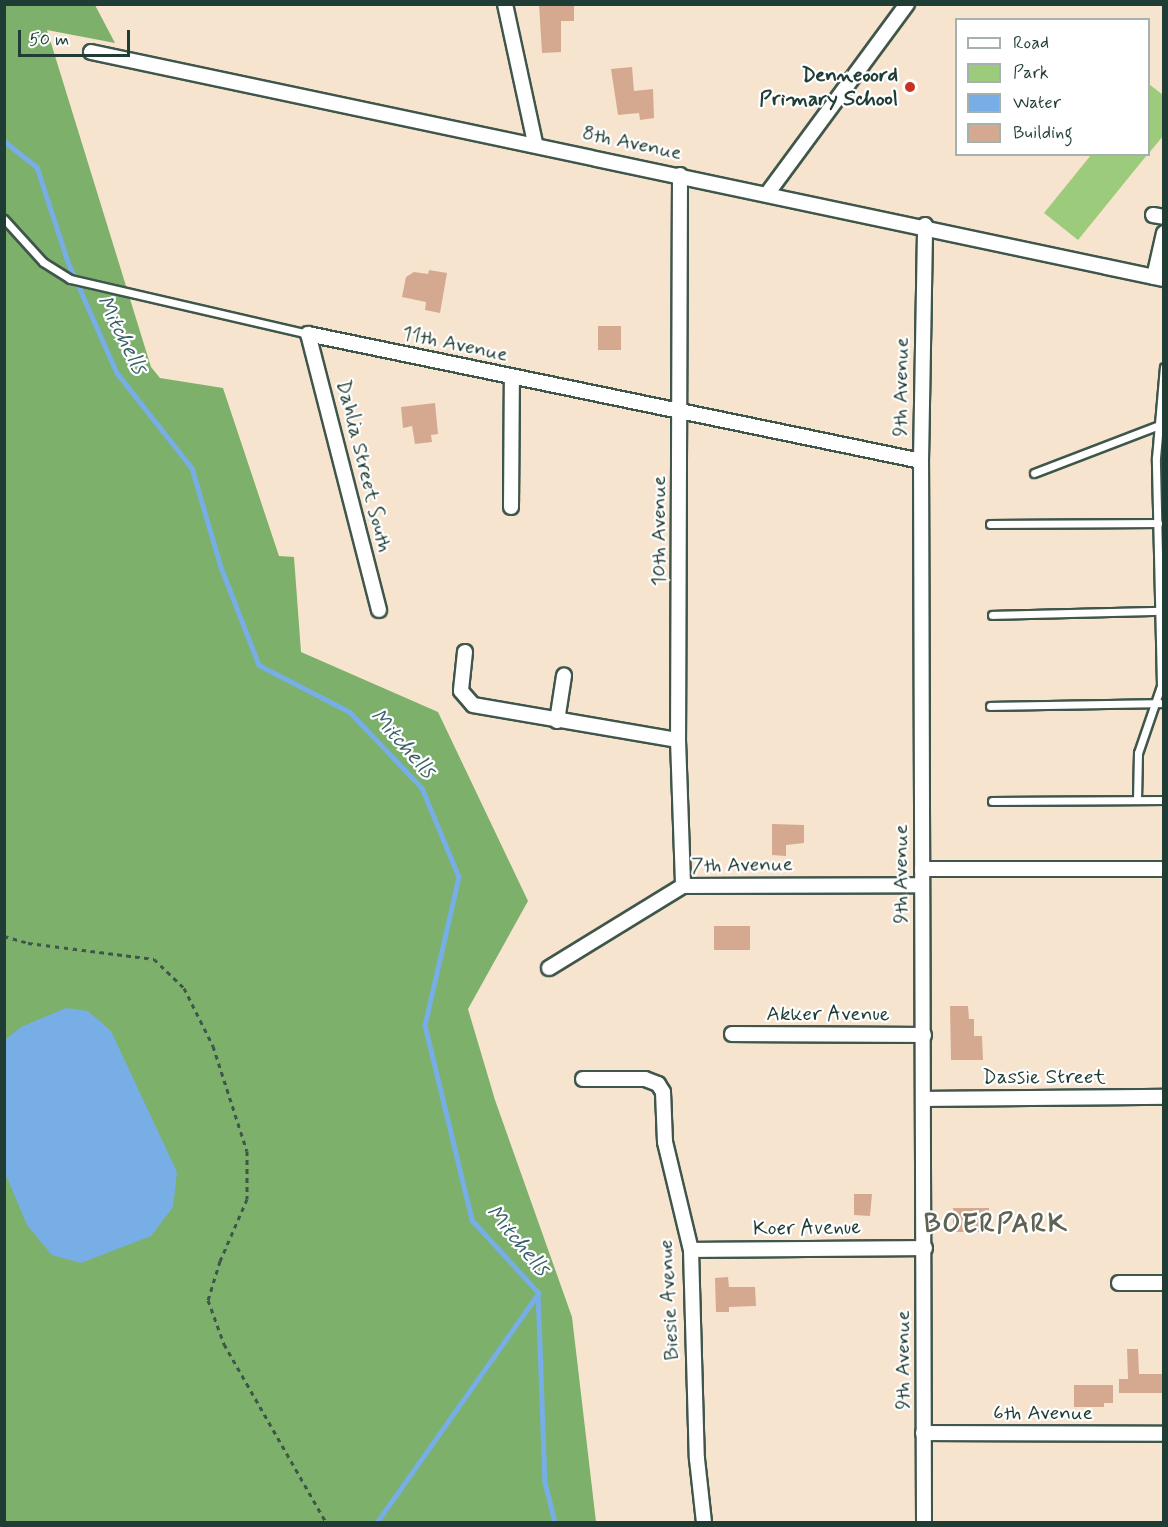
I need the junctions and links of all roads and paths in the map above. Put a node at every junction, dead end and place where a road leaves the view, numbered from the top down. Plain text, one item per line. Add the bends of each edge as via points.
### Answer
1 (505, 4) edge
2 (907, 4) edge
3 (91, 52) dead end
4 (535, 143) junction
5 (680, 175) junction
6 (767, 194) junction
7 (4, 219) edge
8 (925, 225) junction
9 (1164, 233) edge
10 (1159, 278) edge
11 (308, 334) junction
12 (1164, 367) edge
13 (512, 378) junction
14 (679, 408) junction
15 (1161, 424) edge
16 (921, 461) junction
17 (1160, 471) edge
18 (1034, 472) dead end
19 (511, 507) dead end
20 (1158, 523) junction
21 (990, 524) dead end
22 (1161, 560) edge
23 (379, 610) dead end
24 (1160, 611) junction
25 (992, 615) dead end
26 (465, 652) dead end
27 (564, 676) dead end
28 (1161, 703) edge
29 (990, 706) dead end
30 (557, 721) junction
31 (678, 740) junction
32 (1137, 800) junction
33 (1164, 800) edge
34 (992, 801) dead end
35 (922, 869) junction
36 (1164, 869) edge
37 (922, 885) junction
38 (683, 886) junction
39 (4, 936) edge
40 (549, 968) dead end
41 (732, 1034) dead end
42 (924, 1035) junction
43 (583, 1079) dead end
44 (1164, 1098) edge
45 (924, 1099) junction
46 (925, 1248) junction
47 (691, 1250) junction
48 (1119, 1283) dead end
49 (1164, 1283) edge
50 (923, 1433) junction
51 (1164, 1434) edge
52 (326, 1522) edge
53 (704, 1522) edge
54 (924, 1522) edge

1 - 4 street
2 - 6 street
3 - 4 street, 8th Avenue
4 - 5 street, 8th Avenue
5 - 6 street, 8th Avenue
5 - 14 street, 10th Avenue
6 - 8 street, 8th Avenue
7 - 11 lane, 11th Avenue via 43,262 70,279
8 - 10 street, 8th Avenue
8 - 16 street, 9th Avenue
9 - 10 street
11 - 13 street, 11th Avenue
11 - 23 street, Dahlia Street South
12 - 15 lane
13 - 14 street, 11th Avenue
13 - 19 street
14 - 16 street, 11th Avenue
14 - 31 street, 10th Avenue
15 - 17 lane
15 - 18 lane
16 - 35 street, 9th Avenue
17 - 20 lane
20 - 21 lane
20 - 22 lane
22 - 24 lane
24 - 25 lane
24 - 28 lane
26 - 30 street via 461,691 473,705
27 - 30 street
28 - 29 lane
28 - 32 lane via 1137,760
30 - 31 street
31 - 38 street, 10th Avenue
32 - 33 lane
32 - 34 lane
35 - 36 street
35 - 37 street, 9th Avenue
37 - 38 street, 7th Avenue
37 - 42 street, 9th Avenue
38 - 40 street, 7th Avenue
39 - 52 path via 28,943 154,959 184,988 213,1046 247,1151 247,1199 208,1300 224,1344
41 - 42 street, Akker Avenue
42 - 45 street, 9th Avenue
43 - 47 street, Biesie Avenue via 645,1079 660,1086 665,1142
44 - 45 street, Dassie Street
45 - 46 street, 9th Avenue
46 - 47 street, Koer Avenue
46 - 50 street, 9th Avenue
47 - 53 street, Biesie Avenue via 697,1460
48 - 49 street
50 - 51 street, 6th Avenue
50 - 54 street, 9th Avenue

